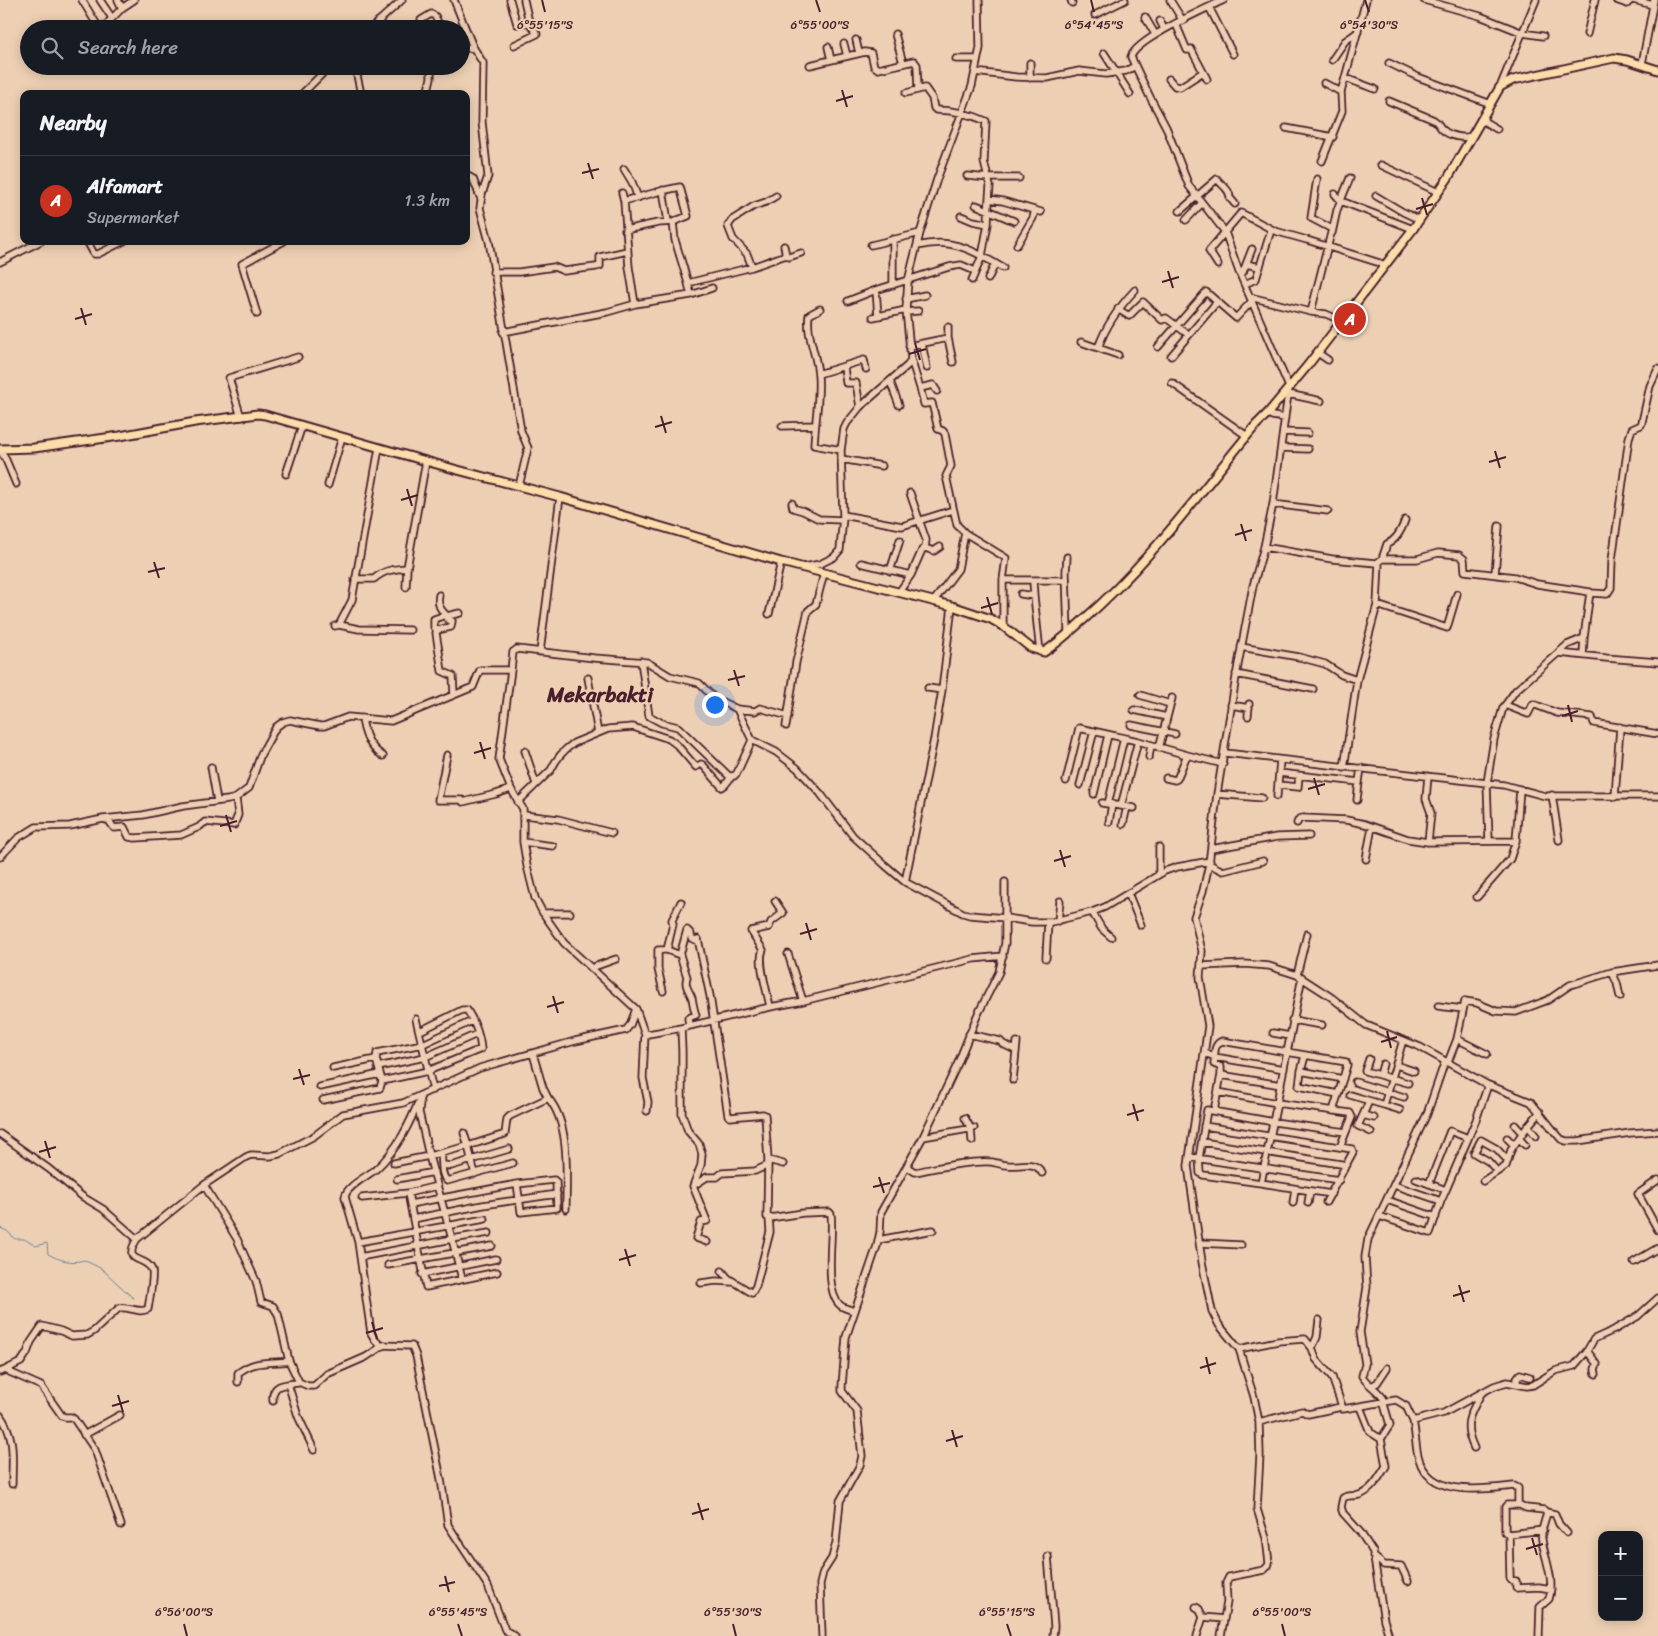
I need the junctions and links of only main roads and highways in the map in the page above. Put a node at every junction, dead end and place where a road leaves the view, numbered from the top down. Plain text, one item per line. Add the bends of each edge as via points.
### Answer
1 (1658, 70) edge
2 (0, 450) edge

1 - 2 main road via 1620,59 1605,60 1512,80 1500,87 1414,230 1289,390 1132,574 1044,652 1027,646 990,619 952,606 802,568 265,415 195,422 53,446

